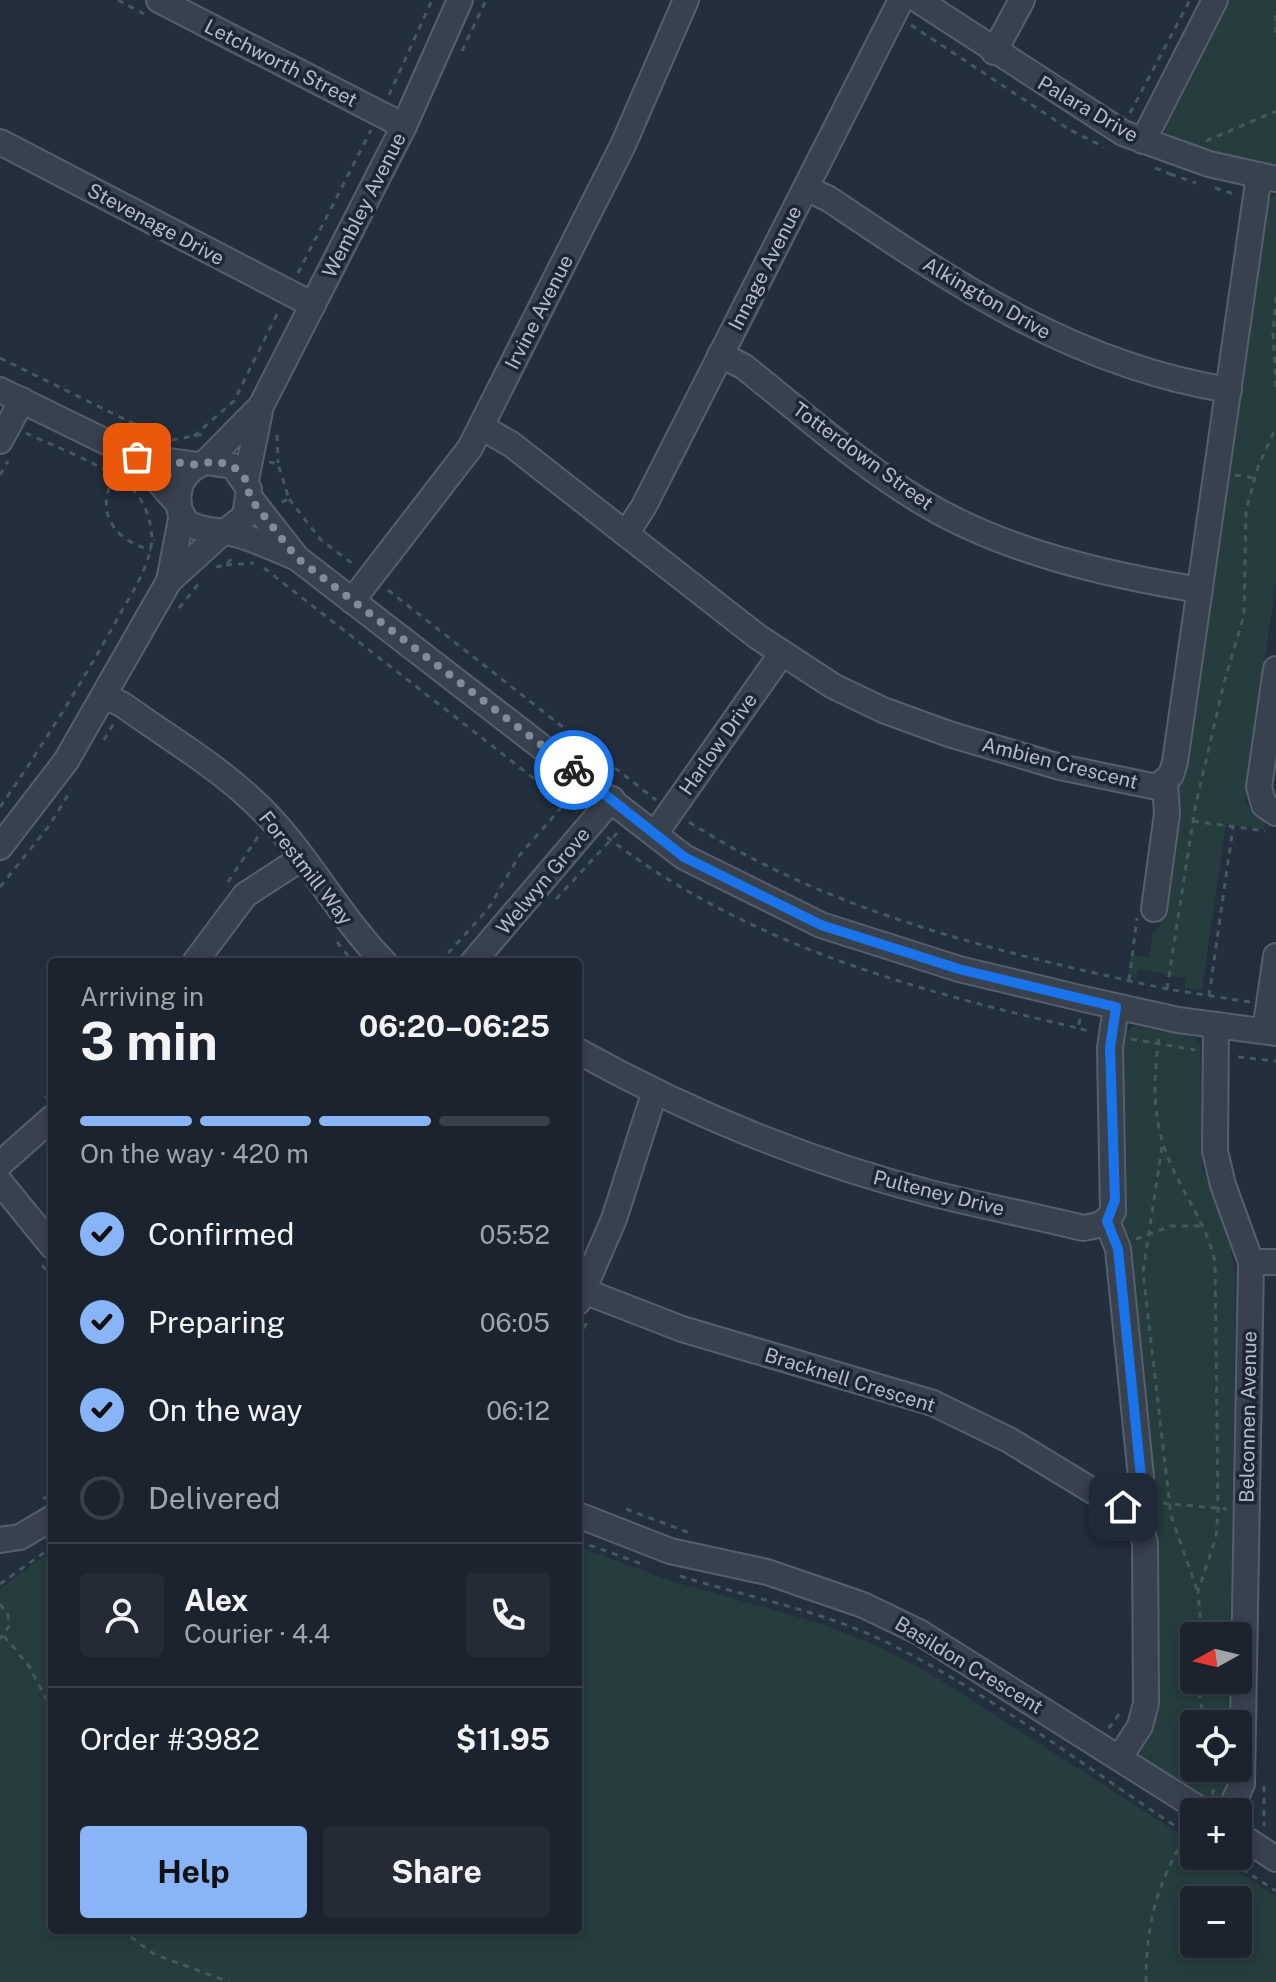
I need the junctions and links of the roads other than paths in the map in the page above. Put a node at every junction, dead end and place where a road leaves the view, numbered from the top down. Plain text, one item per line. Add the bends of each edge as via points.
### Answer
1 (159, 0) edge
2 (460, 0) edge
3 (686, 0) edge
4 (918, 0) edge
5 (1022, 0) edge
6 (1215, 0) edge
7 (898, 6) edge
8 (994, 52) junction
9 (404, 126) junction
10 (0, 142) edge
11 (1147, 144) junction
12 (1268, 177) edge
13 (806, 188) junction
14 (313, 305) junction
15 (720, 355) junction
16 (0, 390) edge
17 (1229, 390) junction
18 (22, 400) junction
19 (261, 406) junction
20 (481, 427) junction
21 (4, 433) edge
22 (137, 457) junction
23 (202, 464) junction
24 (248, 489) junction
25 (181, 510) junction
26 (224, 532) junction
27 (626, 534) junction
28 (297, 558) junction
29 (169, 581) junction
30 (1200, 590) junction
31 (352, 601) junction
32 (782, 653) junction
33 (1276, 669) edge
34 (105, 696) junction
35 (1165, 784) junction
36 (612, 799) junction
37 (1274, 812) edge
38 (655, 834) junction
39 (1, 846) edge
40 (293, 863) junction
41 (1154, 909) dead end
42 (1276, 956) edge
43 (198, 958) edge
44 (380, 958) edge
45 (476, 958) edge
46 (1116, 1007) junction
47 (1216, 1025) junction
48 (1271, 1032) edge
49 (582, 1053) edge
50 (654, 1094) junction
51 (48, 1122) edge
52 (0, 1164) edge
53 (0, 1182) edge
54 (1107, 1221) junction
55 (48, 1241) edge
56 (1251, 1262) junction
57 (1276, 1262) edge
58 (584, 1303) edge
59 (1123, 1507) junction
60 (582, 1517) edge
61 (48, 1520) edge
62 (0, 1540) edge
63 (1120, 1757) junction
64 (1183, 1798) edge
65 (1236, 1798) edge
66 (1252, 1843) edge
67 (1276, 1859) edge

1 - 9 street, Letchworth Street
2 - 9 street, Wembley Avenue
3 - 20 street, Irvine Avenue via 623,145
4 - 8 street, Palara Drive
5 - 8 street
6 - 11 street
7 - 13 street, Innage Avenue
8 - 11 street, Palara Drive
9 - 14 street, Wembley Avenue
10 - 14 street, Stevenage Drive
11 - 12 street, Palara Drive
12 - 17 street, Ambien Crescent
13 - 15 street, Innage Avenue
13 - 17 street, Alkington Drive via 1035,328 1132,367
14 - 19 street, Wembley Avenue
15 - 27 street, Innage Avenue
15 - 30 street, Totterdown Street via 743,366 902,489 947,516 1041,552
16 - 18 street
17 - 30 street, Ambien Crescent
18 - 21 street
18 - 22 street
19 - 23 street, Wembley Avenue
19 - 24 street, Wembley Avenue
20 - 27 street, Ambien Crescent via 511,444
20 - 31 street, Irvine Avenue via 463,459
22 - 23 street
22 - 25 street
23 - 24 street via 233,466
23 - 25 street via 180,487
24 - 26 street via 245,516
24 - 28 street
25 - 26 street via 204,532
25 - 29 street via 160,545
26 - 28 street
26 - 29 street
27 - 32 street, Ambien Crescent
28 - 31 street
29 - 34 street
30 - 35 street, Ambien Crescent via 1175,762
31 - 36 street
32 - 35 street, Ambien Crescent via 833,686 927,726 1060,767 1143,786
32 - 38 street, Harlow Drive
33 - 37 street via 1259,787 1264,805
34 - 39 street via 66,761
34 - 40 street, Forestmill Way via 253,800
35 - 41 street via 1167,814
36 - 38 street
36 - 45 street, Welwyn Grove
38 - 46 street via 684,857 821,925 959,969
40 - 43 street via 245,895
40 - 44 street, Forestmill Way
42 - 48 street
46 - 47 street
46 - 54 street via 1110,1048 1115,1200
47 - 48 street
47 - 56 street, Belconnen Avenue via 1215,1151
49 - 50 street, Pulteney Drive
50 - 54 street, Pulteney Drive via 831,1163 934,1194 1083,1228
50 - 58 street
51 - 52 street
53 - 55 street
54 - 59 street via 1118,1249 1141,1477
56 - 57 street
56 - 65 street, Belconnen Avenue via 1242,1784
58 - 59 street, Bracknell Crescent via 933,1403 1009,1440
59 - 63 street, Bracknell Crescent via 1140,1524 1145,1543 1146,1703 1140,1726
60 - 63 street, Basildon Crescent via 670,1551 767,1572 863,1605 919,1632
61 - 62 street via 20,1537
63 - 64 street, Basildon Crescent
66 - 67 street

